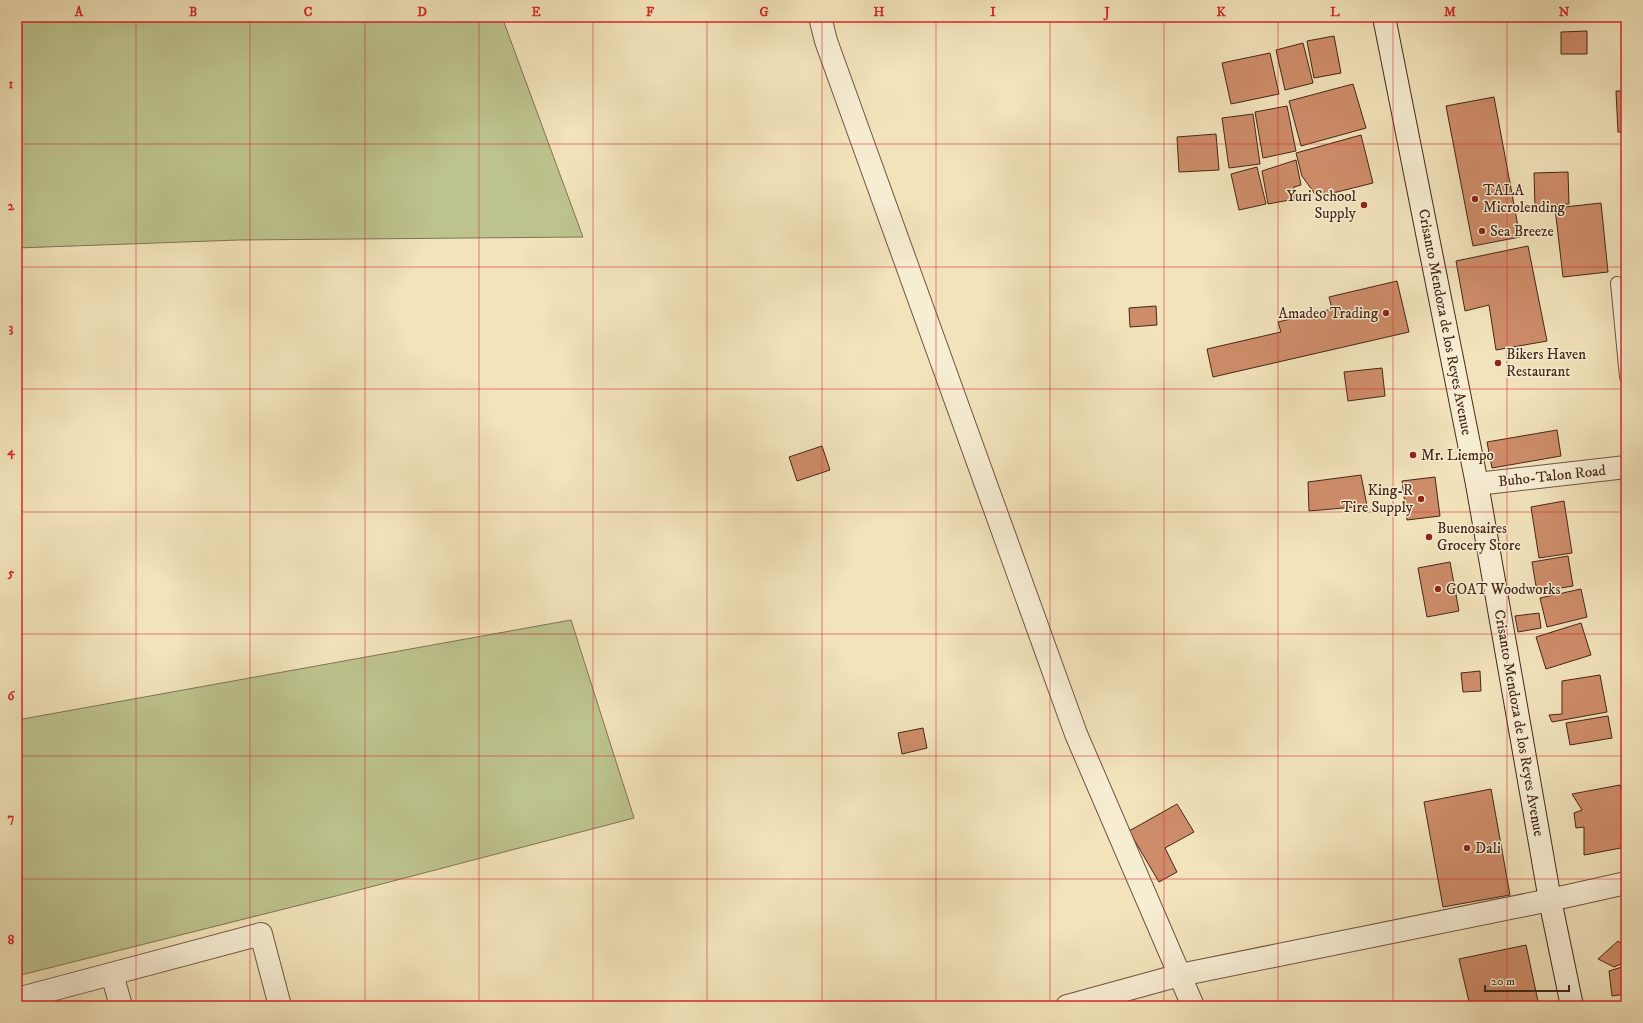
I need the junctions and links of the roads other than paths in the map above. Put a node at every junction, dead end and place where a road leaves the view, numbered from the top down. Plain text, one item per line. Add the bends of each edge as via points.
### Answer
1 (820, 17) edge
2 (1384, 17) edge
3 (1617, 282) dead end
4 (1626, 378) edge
5 (1626, 467) edge
6 (1477, 484) junction
7 (1626, 883) edge
8 (1550, 900) junction
9 (112, 974) junction
10 (1180, 975) junction
11 (17, 999) edge
12 (121, 1006) edge
13 (280, 1006) edge
14 (1067, 1006) edge
15 (1193, 1006) edge
16 (1572, 1006) edge

1 - 10 street via 826,41 1076,734
2 - 6 street, Crisanto Mendoza de los Reyes Avenue
3 - 4 lane
5 - 6 street, Buho-Talon Road
6 - 8 street, Crisanto Mendoza de los Reyes Avenue
7 - 8 street
8 - 10 street
8 - 16 street, Crisanto Mendoza de los Reyes Avenue
9 - 11 street
9 - 12 street
9 - 13 street via 260,934
10 - 14 street
10 - 15 street

